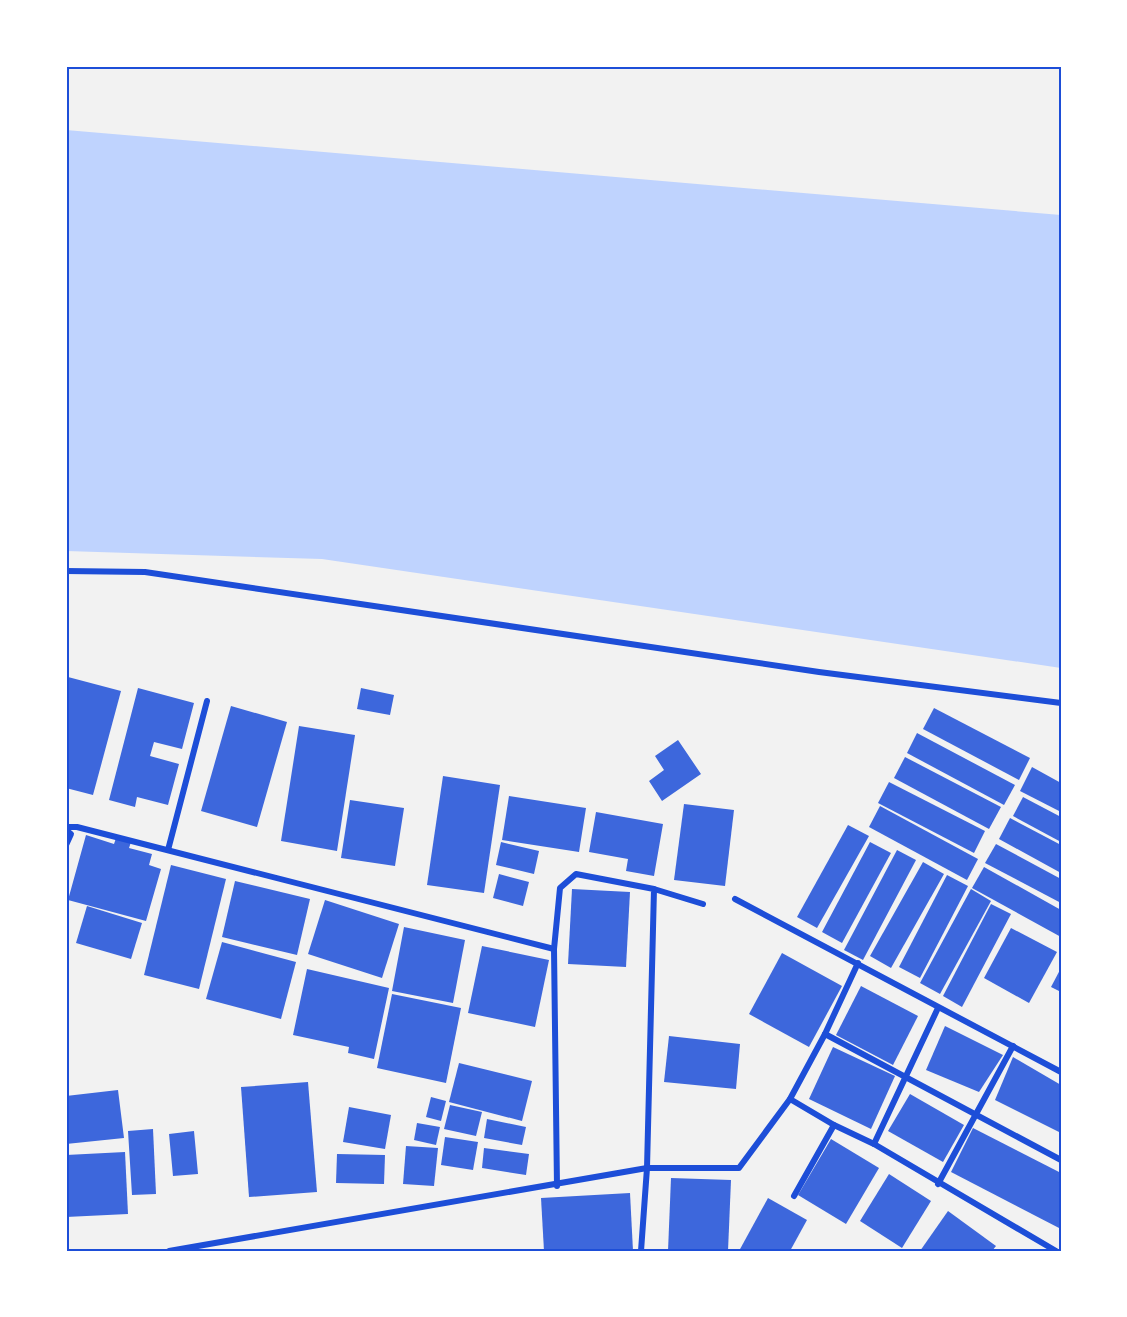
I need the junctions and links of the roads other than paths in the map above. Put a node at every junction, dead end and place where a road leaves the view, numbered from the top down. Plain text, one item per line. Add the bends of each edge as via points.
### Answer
1 (66, 571) edge
2 (207, 701) dead end
3 (1061, 703) edge
4 (66, 828) edge
5 (66, 845) edge
6 (168, 850) junction
7 (654, 889) junction
8 (735, 899) dead end
9 (703, 904) dead end
10 (554, 949) junction
11 (858, 963) junction
12 (938, 1008) junction
13 (825, 1035) junction
14 (1013, 1046) junction
15 (1061, 1072) edge
16 (907, 1076) junction
17 (790, 1099) junction
18 (975, 1115) junction
19 (834, 1125) junction
20 (874, 1144) junction
21 (1061, 1160) edge
22 (647, 1168) junction
23 (938, 1184) junction
24 (557, 1186) junction
25 (794, 1196) dead end
26 (169, 1251) edge
27 (641, 1251) edge
28 (1056, 1251) edge

1 - 3 street via 145,572 819,672
2 - 6 street
4 - 5 street via 71,834
4 - 6 street via 77,826
6 - 10 street
7 - 9 street
7 - 10 street via 576,874 560,888
7 - 22 street
8 - 11 street
10 - 24 street
11 - 12 street
11 - 13 street
12 - 14 street
12 - 16 street
13 - 16 street
13 - 17 street
14 - 15 street
14 - 18 street
16 - 18 street
16 - 20 street
17 - 19 street
17 - 22 street via 739,1168
18 - 21 street
18 - 23 street
19 - 20 street
19 - 25 street
20 - 23 street
22 - 24 street
22 - 27 street
23 - 28 street
24 - 26 street

